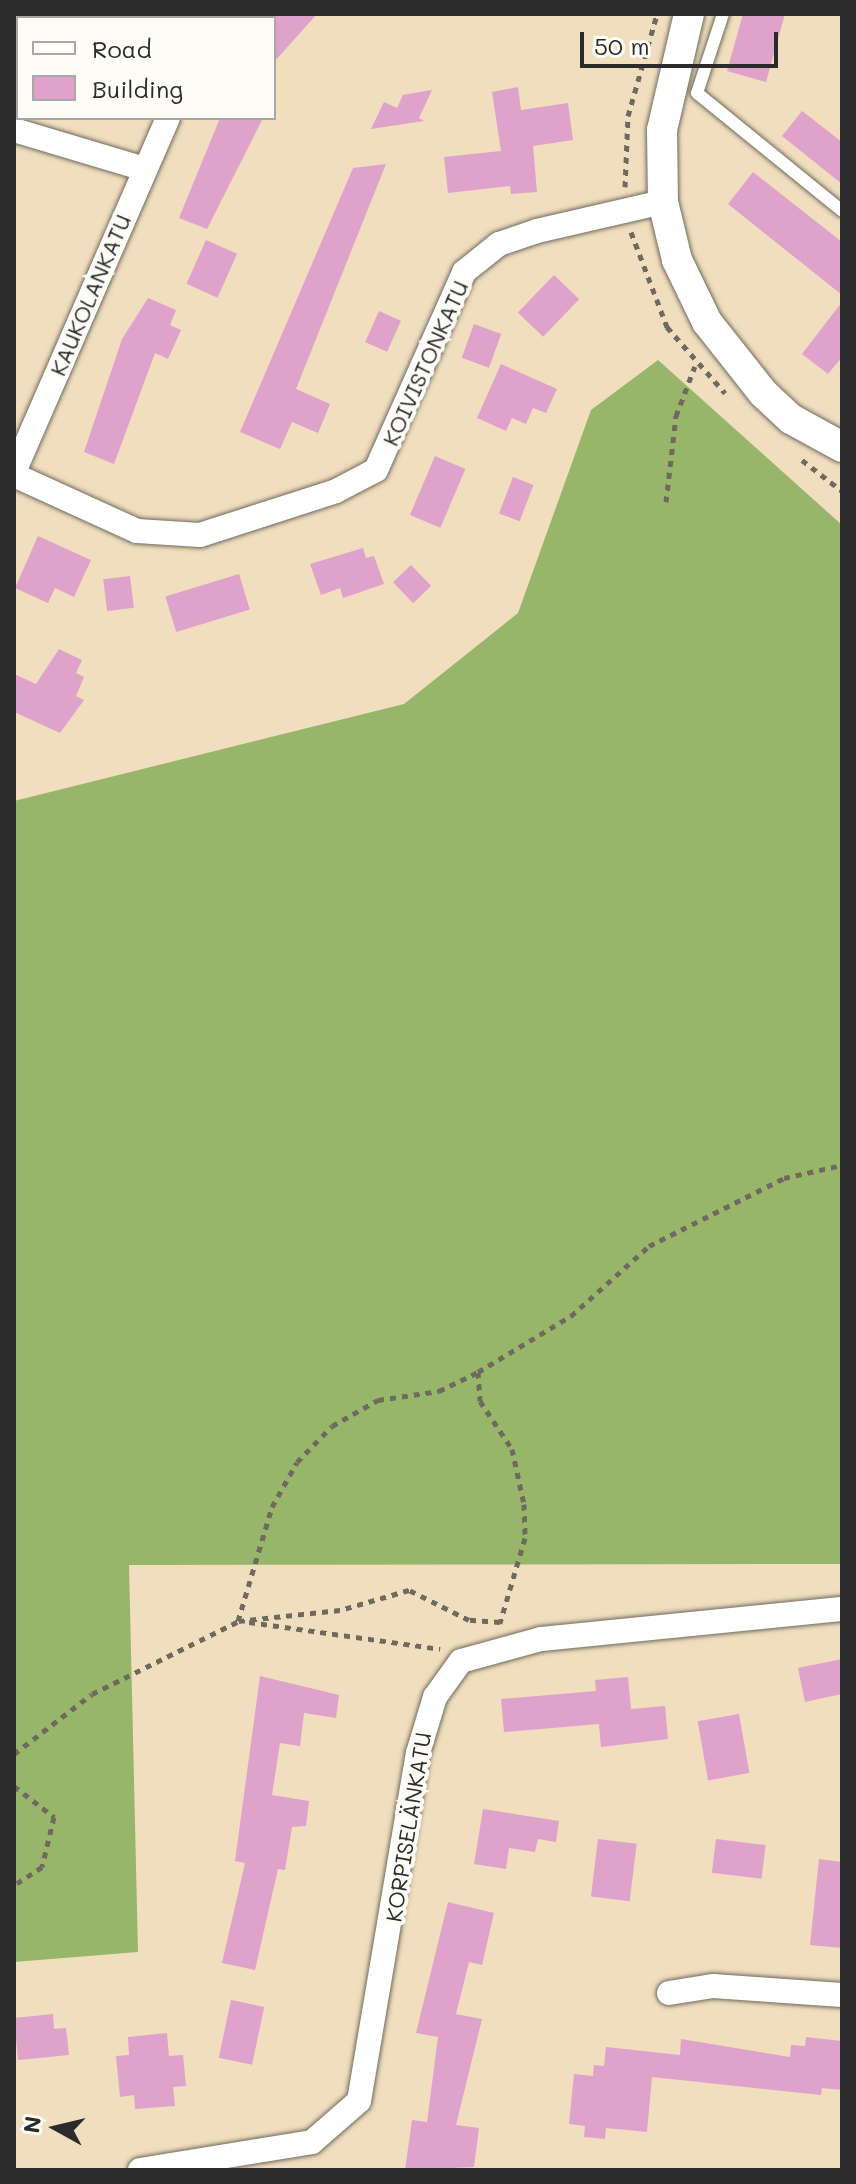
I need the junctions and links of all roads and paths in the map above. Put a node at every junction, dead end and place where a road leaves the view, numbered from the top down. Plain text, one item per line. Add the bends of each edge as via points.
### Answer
1 (689, 14) edge
2 (723, 14) edge
3 (167, 120) edge
4 (14, 130) edge
5 (145, 169) junction
6 (663, 202) junction
7 (842, 211) edge
8 (695, 366) dead end
9 (841, 443) edge
10 (14, 474) edge
11 (666, 502) dead end
12 (842, 1165) edge
13 (478, 1372) junction
14 (842, 1609) edge
15 (238, 1621) junction
16 (501, 1634) junction
17 (467, 1658) junction
18 (14, 1754) edge
19 (14, 1786) edge
20 (14, 1885) edge
21 (669, 1993) dead end
22 (842, 1995) edge
23 (140, 2170) edge

1 - 6 street via 666,98
2 - 7 lane via 697,93
3 - 5 street, KAUKOLANKATU
4 - 5 street
5 - 10 street, KAUKOLANKATU
6 - 9 street via 677,260 707,322 791,419
6 - 10 street, KOIVISTONKATU via 499,244 464,272 376,470 336,491 200,535 137,531
8 - 11 path via 676,416
12 - 13 path via 784,1178 649,1246 571,1316
13 - 15 path via 439,1391 378,1400 332,1426 306,1453 272,1507
13 - 16 path via 480,1401 512,1449 524,1504 525,1538
14 - 16 street
15 - 16 path via 340,1610 409,1590
15 - 17 path via 452,1650
15 - 18 path via 92,1694
16 - 17 street
17 - 23 street, KORPISELÄNKATU via 435,1697 418,1753 359,2101 312,2142
19 - 20 path via 54,1817 42,1867
21 - 22 street via 713,1986

